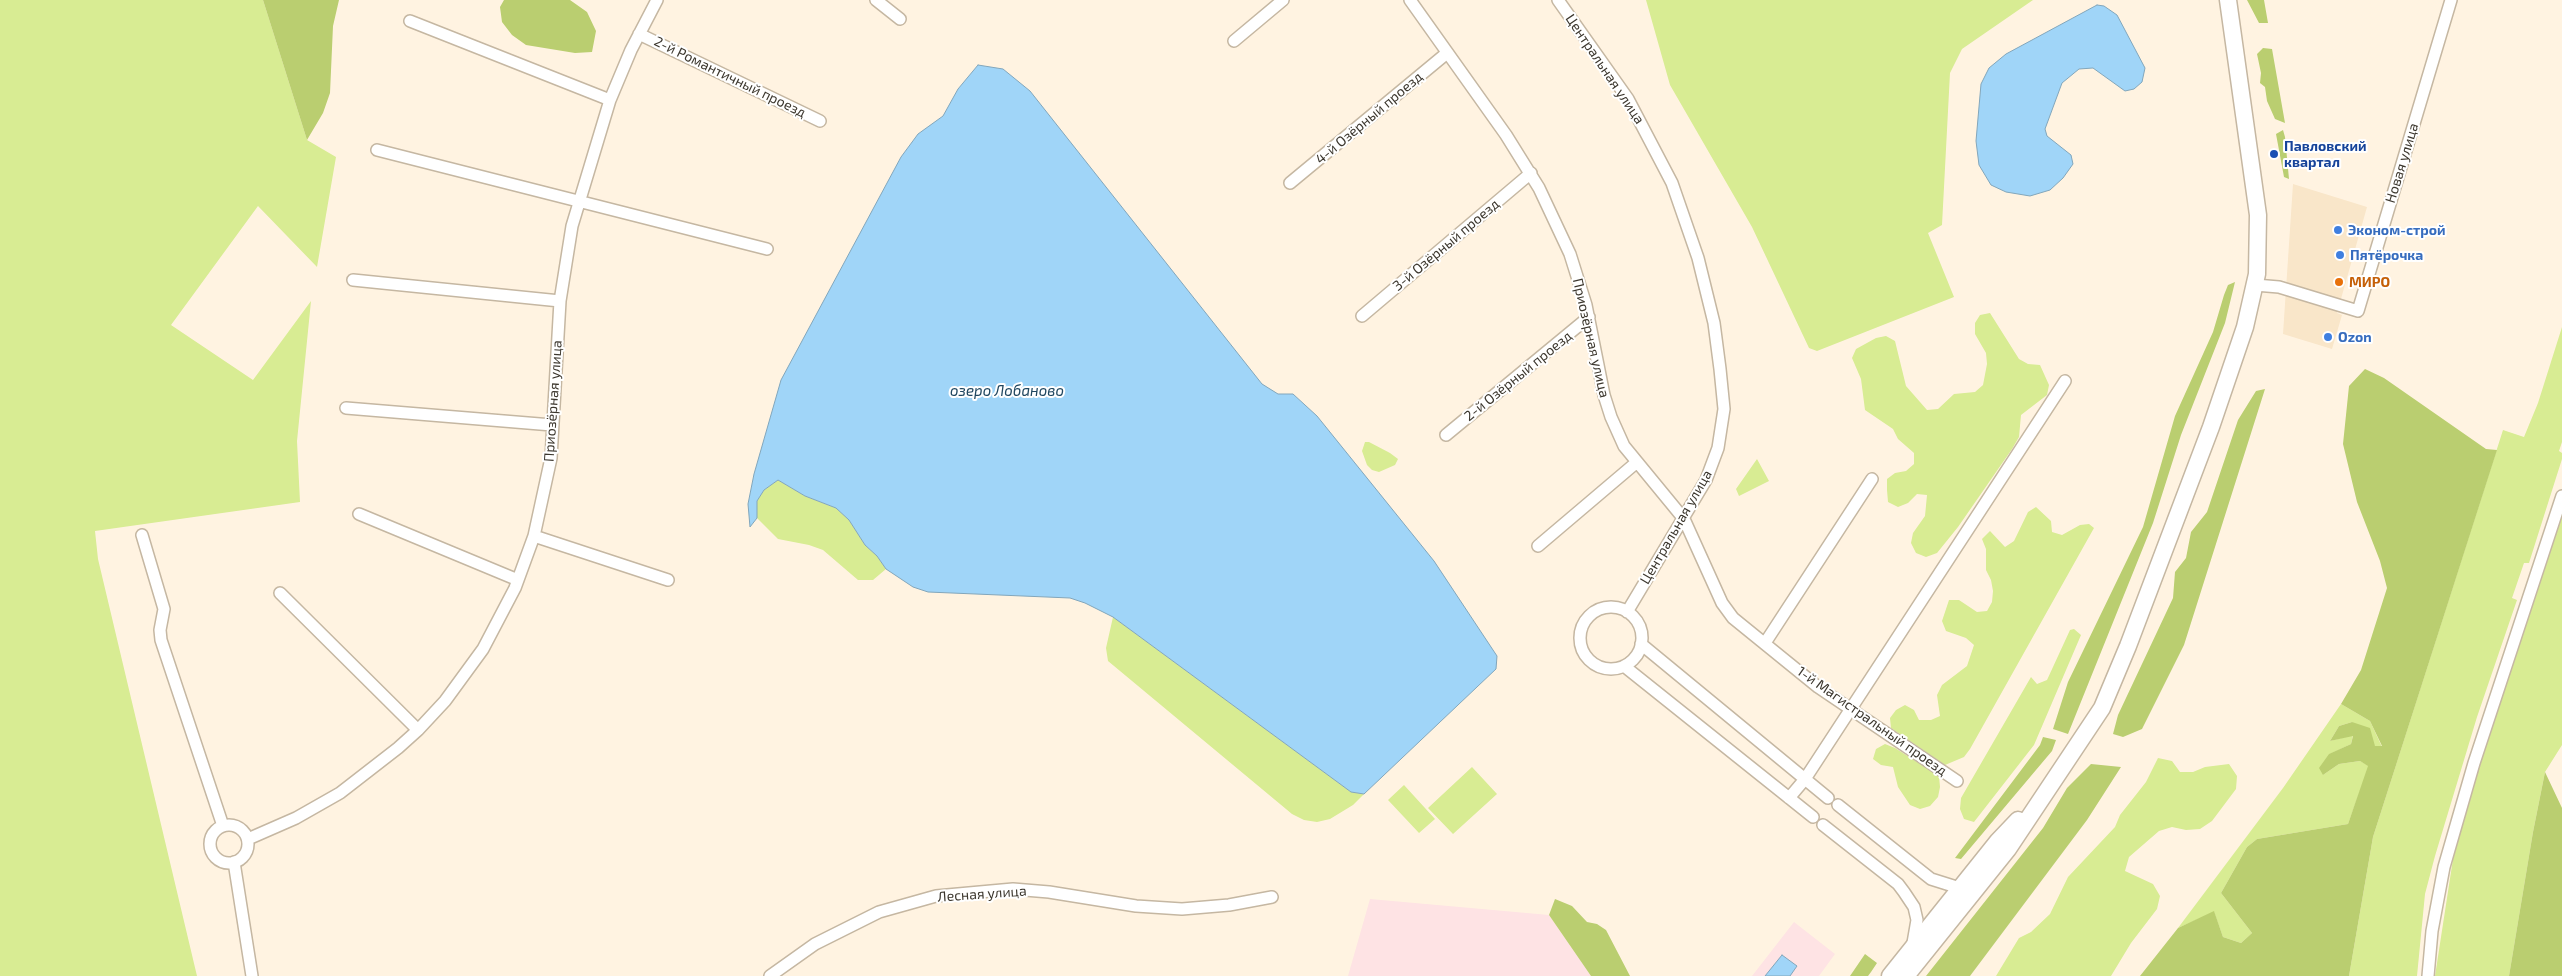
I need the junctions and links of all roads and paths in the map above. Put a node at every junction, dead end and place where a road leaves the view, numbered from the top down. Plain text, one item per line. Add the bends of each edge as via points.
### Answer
1 (657, 0) edge
2 (876, 0) edge
3 (1283, 0) edge
4 (1410, 0) edge
5 (1558, 0) edge
6 (2228, 0) edge
7 (2451, 0) edge
8 (900, 19) dead end
9 (410, 21) dead end
10 (639, 34) junction
11 (1234, 41) dead end
12 (1447, 52) junction
13 (610, 100) junction
14 (820, 121) dead end
15 (377, 150) dead end
16 (1531, 174) junction
17 (1290, 183) dead end
18 (579, 201) junction
19 (767, 249) dead end
20 (353, 280) dead end
21 (2255, 285) junction
22 (560, 301) junction
23 (1362, 316) dead end
24 (1589, 317) junction
25 (2065, 381) dead end
26 (346, 408) dead end
27 (552, 425) junction
28 (1446, 435) dead end
29 (1637, 462) junction
30 (1872, 479) dead end
31 (2562, 496) edge
32 (359, 514) dead end
33 (1684, 520) junction
34 (142, 535) dead end
35 (534, 536) junction
36 (1538, 546) dead end
37 (518, 580) junction
38 (668, 580) dead end
39 (280, 593) dead end
40 (1627, 612) junction
41 (1766, 643) junction
42 (1641, 644) junction
43 (1624, 666) junction
44 (1850, 710) junction
45 (418, 730) junction
46 (1805, 779) junction
47 (1957, 781) dead end
48 (1790, 798) junction
49 (1828, 798) dead end
50 (1838, 805) dead end
51 (1813, 817) dead end
52 (1823, 825) dead end
53 (223, 826) junction
54 (248, 839) junction
55 (234, 862) junction
56 (1967, 891) junction
57 (1272, 897) dead end
58 (1909, 952) junction
59 (252, 976) edge
60 (770, 976) edge
61 (1890, 976) edge
62 (1906, 976) edge
63 (2428, 976) edge

1 - 10 street, Приозёрная улица
2 - 8 street
3 - 11 street
4 - 12 street, Приозёрная улица
5 - 33 street, Центральная улица via 1628,99 1672,183 1698,258 1714,323 1724,409 1718,448
6 - 21 main road via 2257,196 2259,239
7 - 21 street, Новая улица via 2358,311 2279,287
9 - 13 street
10 - 13 street, Приозёрная улица
10 - 14 street, 2-й Романтичный проезд
12 - 16 street, Приозёрная улица
12 - 17 street, 4-й Озёрный проезд
13 - 18 street, Приозёрная улица
15 - 18 street
16 - 23 street, 3-й Озёрный проезд
16 - 24 street, Приозёрная улица via 1570,254
18 - 19 street
18 - 22 street, Приозёрная улица
20 - 22 street
21 - 56 main road via 2245,327 2211,427 2102,708 2050,786 1998,841
22 - 27 street, Приозёрная улица
24 - 28 street, 2-й Озёрный проезд
24 - 29 street, Приозёрная улица via 1611,418 1624,446
25 - 44 street
26 - 27 street
27 - 35 street, Приозёрная улица via 551,458
29 - 33 street, Приозёрная улица
29 - 36 street
30 - 41 street
31 - 63 street via 2474,763 2444,867 2432,931
32 - 37 street
33 - 40 street, Центральная улица
33 - 41 street, 1-й Магистральный проезд via 1722,603 1733,618
34 - 53 street via 164,609 161,640
35 - 37 street, Приозёрная улица
35 - 38 street
37 - 45 street, Приозёрная улица via 483,650 445,701
39 - 45 street
40 - 42 street via 1640,629
40 - 43 street via 1613,607 1599,610 1587,618 1581,632 1581,647 1594,663 1605,668
41 - 44 street, 1-й Магистральный проезд
42 - 43 street via 1635,657
42 - 46 street
43 - 48 street
44 - 46 street
44 - 47 street, 1-й Магистральный проезд
45 - 54 street, Приозёрная улица via 340,793 296,818
46 - 48 street
46 - 49 street
48 - 51 street
50 - 56 street via 1931,879
52 - 58 street via 1904,892 1914,907 1917,920
53 - 54 street via 238,827
53 - 55 street via 214,832 211,847 219,860
54 - 55 street via 246,853
55 - 59 street
56 - 58 main road
56 - 62 main road
57 - 60 street, Лесная улица via 1182,909 1012,889 936,896 879,912 815,944
58 - 61 main road

